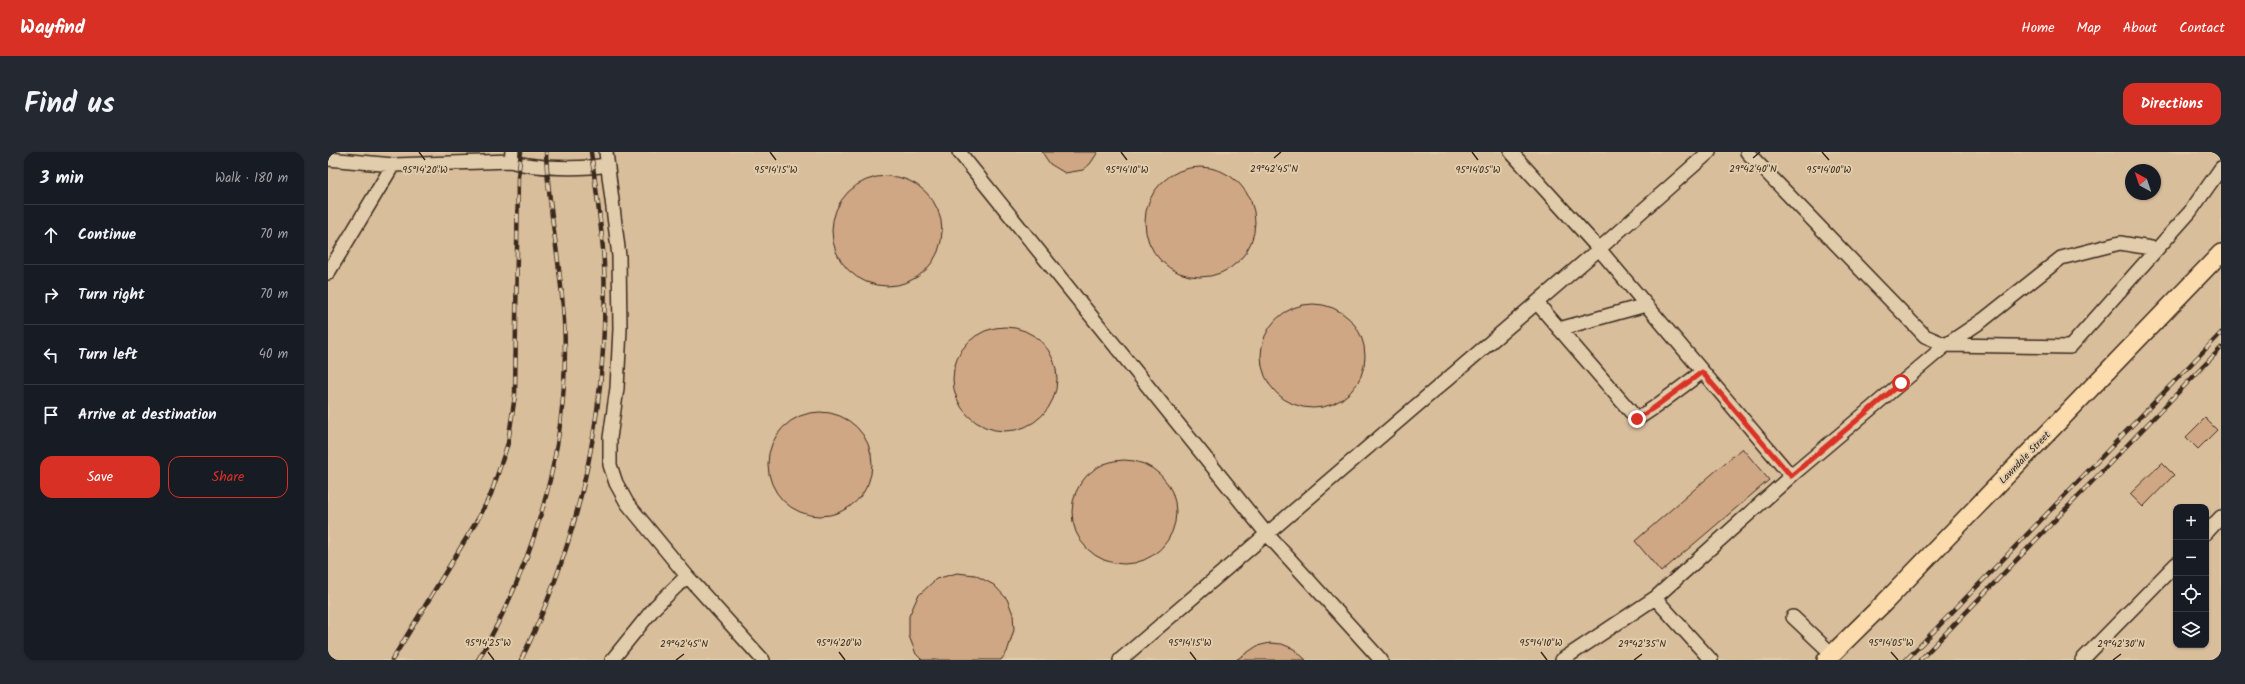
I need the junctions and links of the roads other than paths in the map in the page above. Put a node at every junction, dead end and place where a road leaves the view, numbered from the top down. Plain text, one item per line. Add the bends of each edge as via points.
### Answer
1 (959, 152) edge
2 (1511, 152) edge
3 (1709, 152) edge
4 (1746, 152) edge
5 (512, 156) edge
6 (328, 159) edge
7 (606, 159) edge
8 (393, 165) junction
9 (2221, 168) edge
10 (2157, 249) junction
11 (1599, 250) junction
12 (2221, 253) edge
13 (328, 273) edge
14 (1537, 303) junction
15 (1646, 305) junction
16 (1559, 329) junction
17 (1946, 346) junction
18 (1702, 372) junction
19 (1791, 476) junction
20 (2221, 517) edge
21 (2209, 530) edge
22 (1266, 533) junction
23 (2173, 567) edge
24 (687, 576) junction
25 (1656, 598) junction
26 (1793, 617) dead end
27 (1829, 657) edge
28 (612, 660) edge
29 (763, 660) edge
30 (1120, 660) edge
31 (1381, 660) edge
32 (1562, 660) edge
33 (1711, 660) edge
34 (2082, 660) edge

1 - 22 lane
2 - 11 lane
3 - 11 lane
4 - 17 lane via 1925,336
5 - 7 lane via 519,164 546,166 593,167
5 - 8 lane
6 - 8 lane
7 - 24 lane via 619,256 620,314 610,465 627,503
8 - 13 lane
9 - 10 lane via 2190,212
10 - 17 lane via 2120,243 2061,258
10 - 17 lane via 2070,347
11 - 14 lane
11 - 15 lane
12 - 27 main road, Lawndale Street
14 - 16 lane
14 - 22 lane
15 - 16 lane
15 - 18 lane
16 - 18 lane via 1637,419
17 - 19 lane
18 - 19 lane
19 - 25 lane
20 - 21 lane
22 - 30 lane
22 - 31 lane
23 - 34 lane
24 - 28 lane via 655,607
24 - 29 lane
25 - 32 lane
25 - 33 lane
26 - 27 lane

